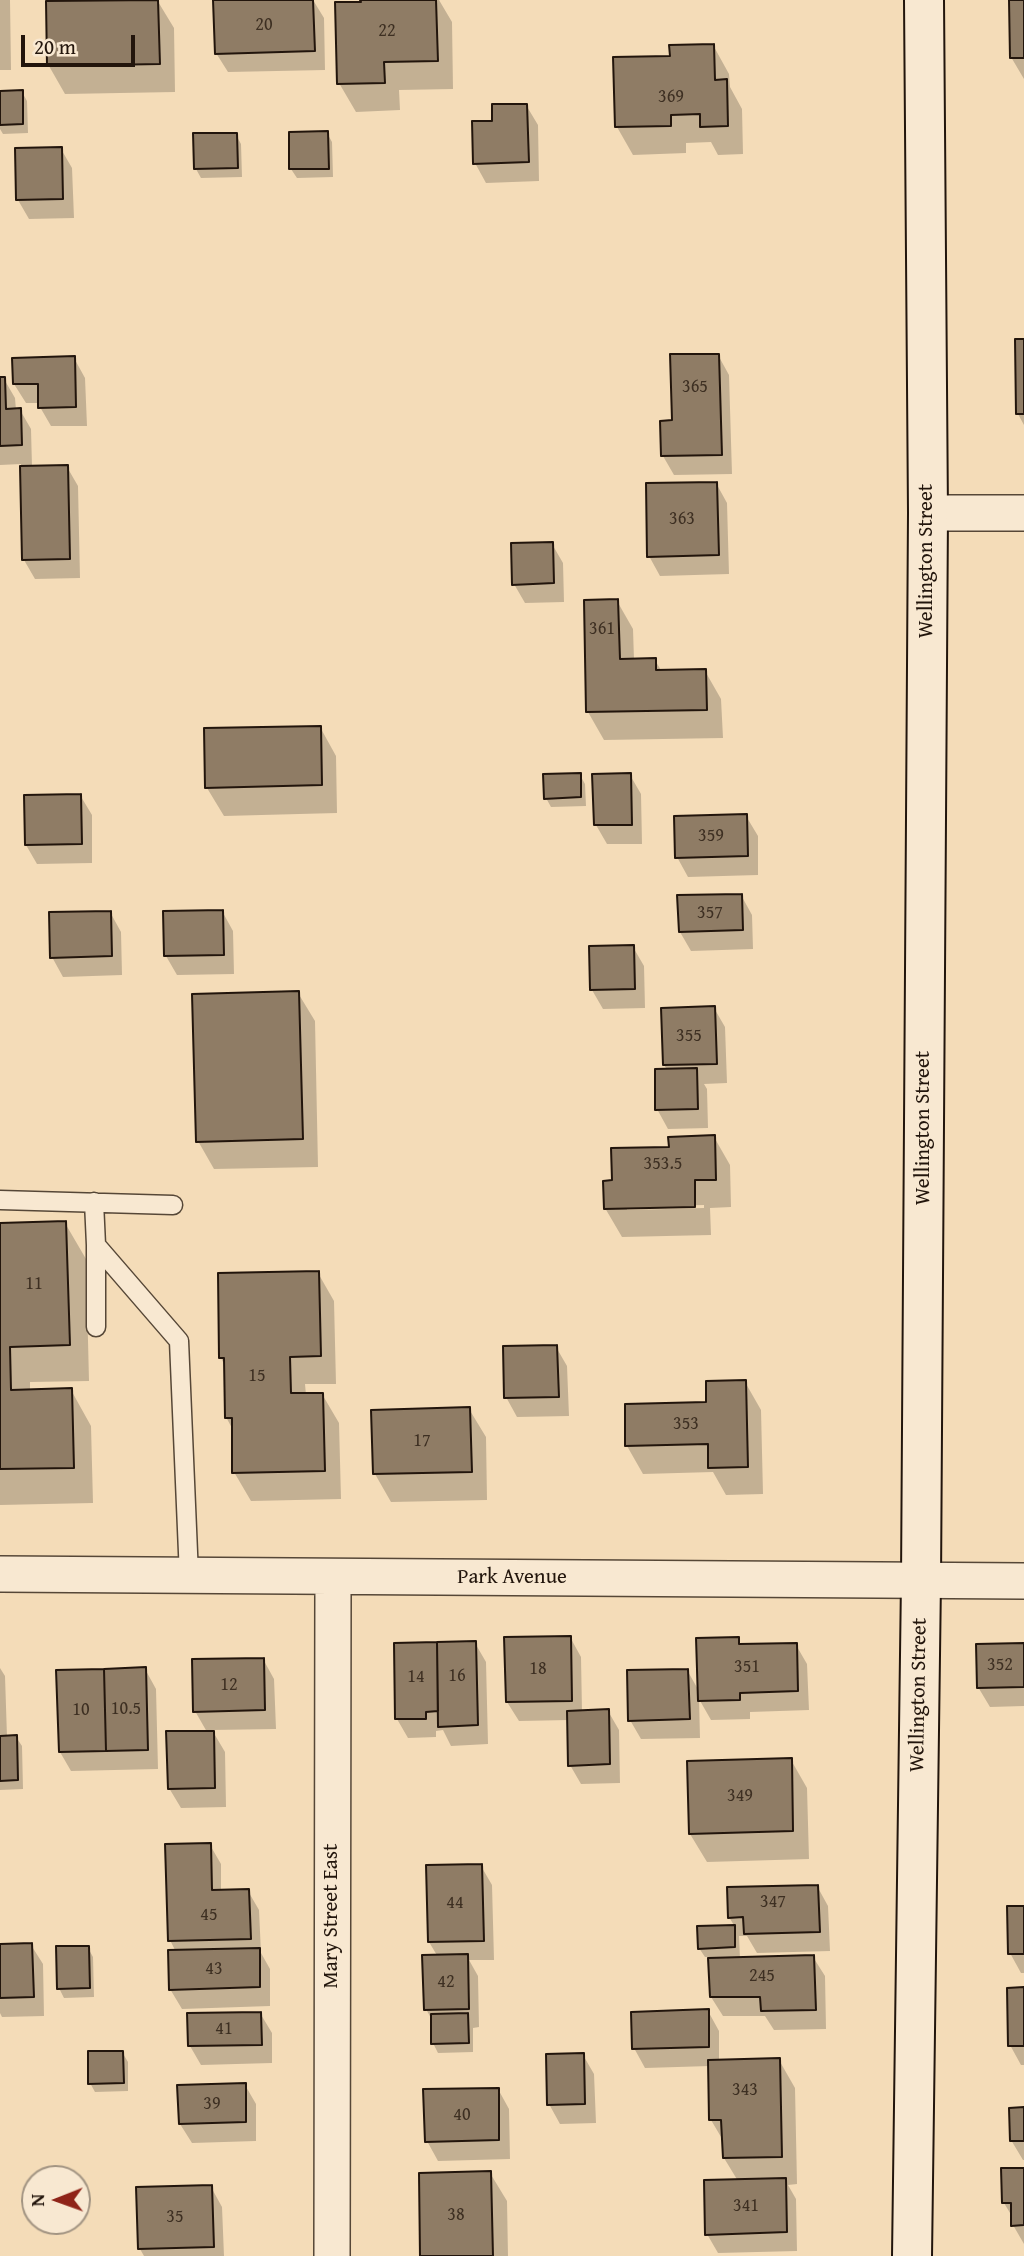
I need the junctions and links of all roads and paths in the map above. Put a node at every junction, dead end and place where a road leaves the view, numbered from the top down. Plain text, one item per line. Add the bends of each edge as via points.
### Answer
1 (924, 0) edge
2 (928, 513) junction
3 (1024, 513) edge
4 (0, 1200) edge
5 (94, 1202) junction
6 (173, 1205) dead end
7 (96, 1245) junction
8 (96, 1327) dead end
9 (0, 1574) edge
10 (189, 1576) junction
11 (333, 1577) junction
12 (921, 1580) junction
13 (1024, 1581) edge
14 (332, 2256) edge
15 (912, 2256) edge

1 - 2 street, Wellington Street
2 - 3 street
2 - 12 street, Wellington Street
4 - 5 lane
5 - 6 lane
5 - 7 lane
7 - 8 lane
7 - 10 lane via 179,1341
9 - 10 street, Park Avenue
10 - 11 street, Park Avenue
11 - 12 street, Park Avenue
11 - 14 street, Mary Street East
12 - 13 street, Park Avenue
12 - 15 street, Wellington Street

